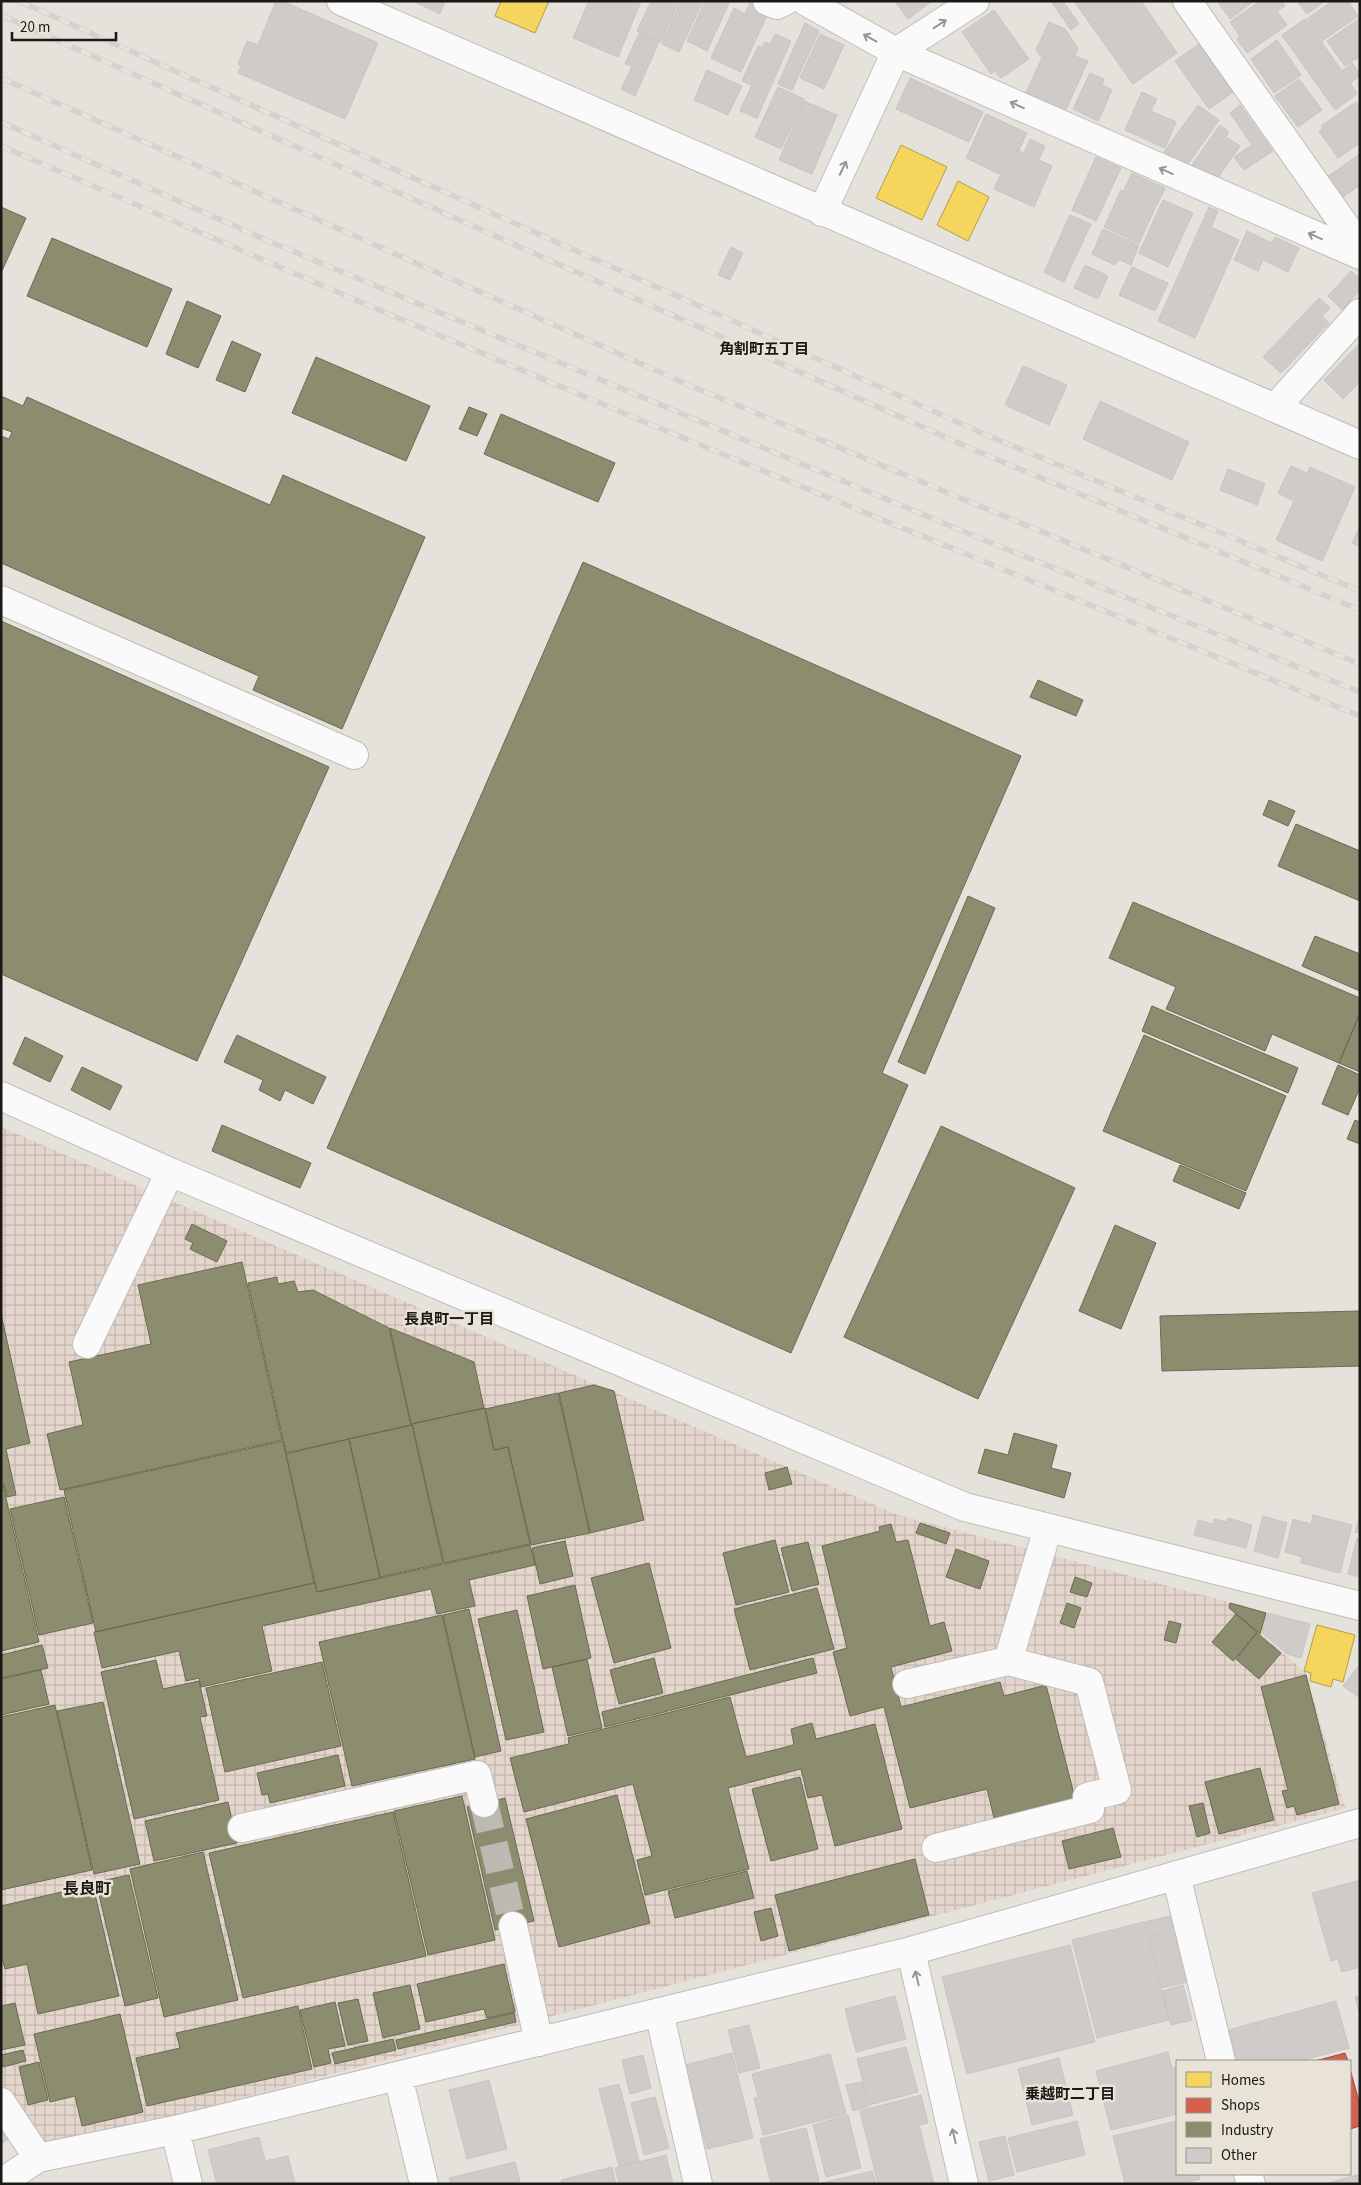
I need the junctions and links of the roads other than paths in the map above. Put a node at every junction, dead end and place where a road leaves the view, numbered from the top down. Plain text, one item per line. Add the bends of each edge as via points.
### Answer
1 (341, 1) edge
2 (768, 1) edge
3 (785, 1) edge
4 (805, 1) edge
5 (974, 1) edge
6 (1187, 1) edge
7 (896, 52) junction
8 (822, 212) junction
9 (1360, 247) edge
10 (1360, 255) edge
11 (1360, 313) edge
12 (1275, 408) junction
13 (1360, 445) edge
14 (1, 600) edge
15 (354, 755) dead end
16 (1, 1096) edge
17 (170, 1172) junction
18 (87, 1344) dead end
19 (1048, 1528) junction
20 (1360, 1606) edge
21 (1008, 1661) junction
22 (907, 1684) dead end
23 (484, 1803) tunnel mouth
24 (1360, 1823) edge
25 (242, 1828) dead end
26 (936, 1848) dead end
27 (1176, 1875) junction
28 (513, 1926) tunnel mouth
29 (911, 1951) junction
30 (659, 2012) junction
31 (539, 2042) junction
32 (1221, 2060) edge
33 (398, 2076) junction
34 (1, 2102) edge
35 (175, 2130) junction
36 (38, 2158) junction
37 (1, 2184) edge
38 (188, 2184) edge
39 (424, 2184) edge
40 (698, 2184) edge
41 (964, 2184) edge

1 - 8 street
2 - 3 street via 776,5
7 -> 4 street
7 -> 5 street
6 - 9 street
8 -> 7 street
10 -> 7 street
8 - 12 street
11 - 12 street
12 - 13 street
14 - 15 street
16 - 17 street
17 - 18 street
17 - 19 street via 964,1507
19 - 20 street
19 - 21 street
21 - 22 street
21 - 26 street via 1089,1682 1117,1790 1087,1797 1090,1809
23 - 25 street via 478,1775
24 - 27 street
27 - 29 street
27 - 32 street
28 - 31 street
29 - 30 street
41 -> 29 street
30 - 31 street
30 - 40 street
31 - 33 street
33 - 35 street
33 - 39 street
34 - 36 street
35 - 36 street
35 - 38 street
36 - 37 street

